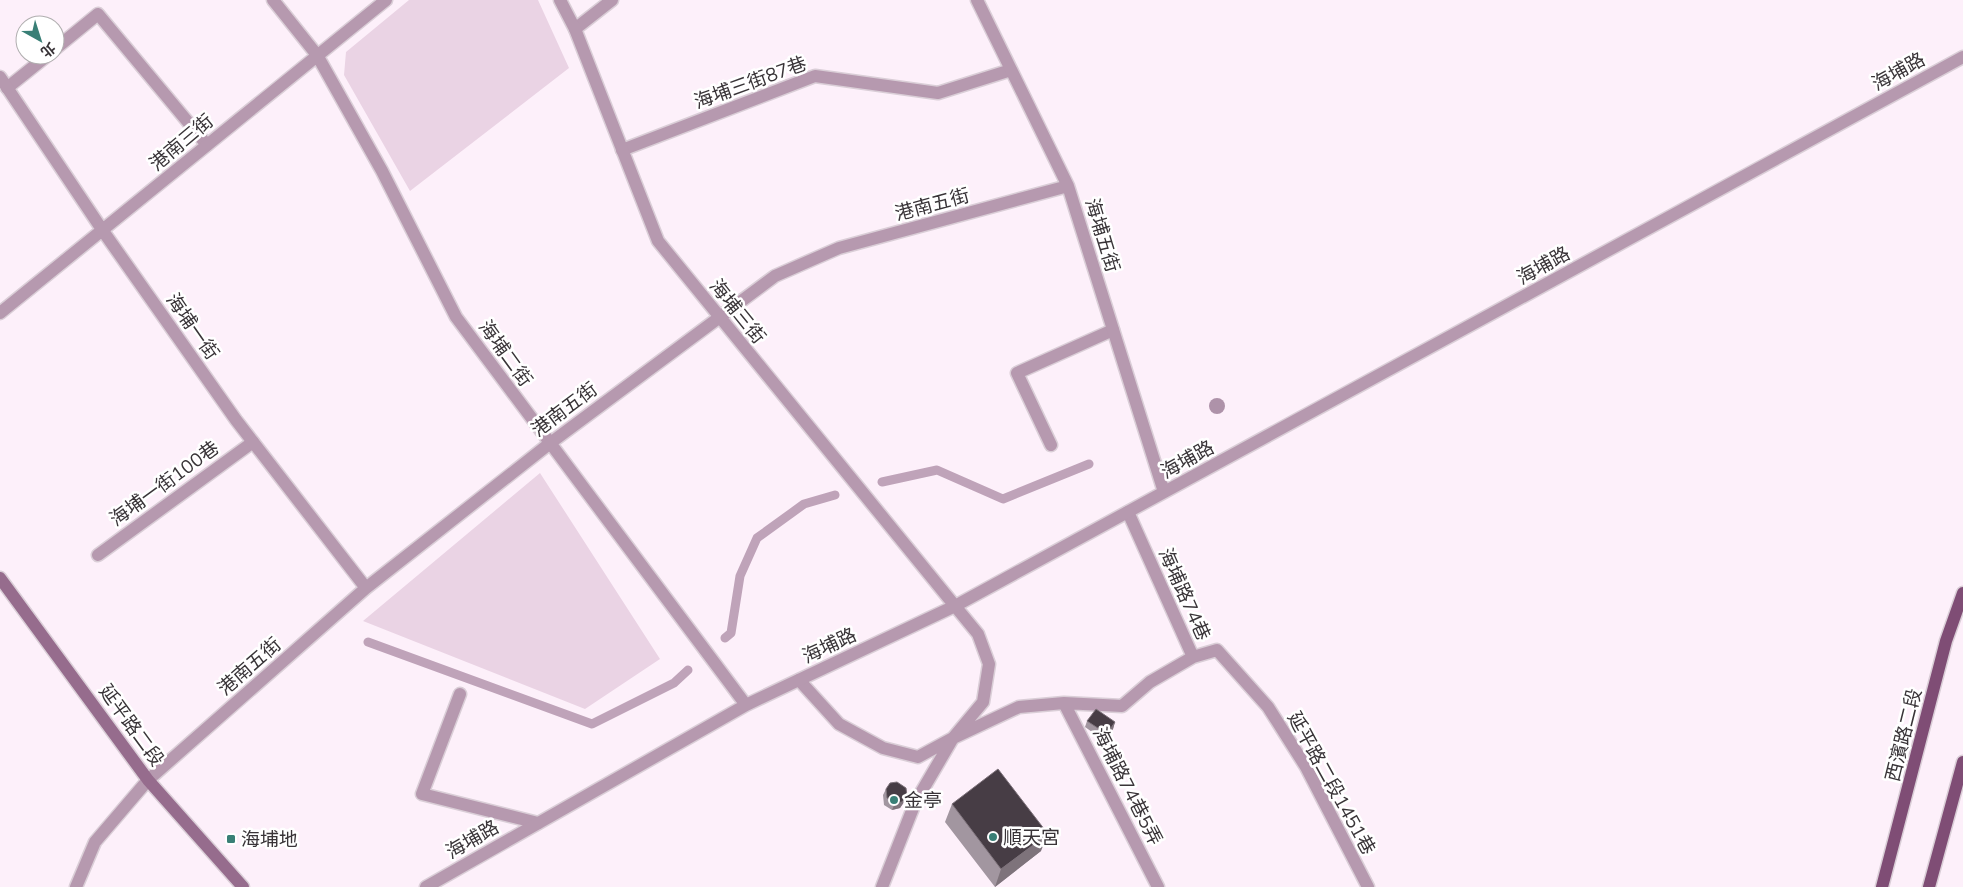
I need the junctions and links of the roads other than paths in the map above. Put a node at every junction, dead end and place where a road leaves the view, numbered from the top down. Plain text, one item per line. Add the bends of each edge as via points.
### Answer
1 (273, 0) edge
2 (386, 0) edge
3 (560, 0) edge
4 (612, 0) edge
5 (977, 0) edge
6 (575, 29) junction
7 (65, 41) edge
8 (317, 55) junction
9 (1963, 57) edge
10 (32, 65) edge
11 (1011, 70) junction
12 (4, 82) edge
13 (207, 145) junction
14 (622, 150) junction
15 (1068, 186) junction
16 (103, 231) junction
17 (0, 313) edge
18 (719, 317) junction
19 (1113, 330) junction
20 (253, 442) junction
21 (549, 444) junction
22 (1051, 445) dead end
23 (1164, 492) junction
24 (1128, 512) junction
25 (98, 555) dead end
26 (0, 578) edge
27 (366, 588) junction
28 (1963, 594) edge
29 (955, 606) junction
30 (1193, 657) junction
31 (799, 680) junction
32 (460, 694) dead end
33 (1064, 702) junction
34 (746, 705) junction
35 (953, 738) junction
36 (1963, 762) edge
37 (148, 780) junction
38 (538, 823) junction
39 (76, 887) edge
40 (243, 887) edge
41 (426, 887) edge
42 (882, 887) edge
43 (1158, 887) edge
44 (1368, 887) edge
45 (1882, 887) edge
46 (1929, 887) edge

1 - 8 street, 海埔二街
2 - 8 street, 港南三街
3 - 6 street, 海埔三街
4 - 6 street
5 - 11 street, 海埔五街
6 - 14 street, 海埔三街
7 - 13 street via 98,14
8 - 13 street, 港南三街
8 - 21 street, 海埔二街 via 382,171 456,317
9 - 23 street, 海埔路
10 - 12 street
11 - 14 street, 海埔三街87巷 via 938,94 815,76
11 - 15 street, 海埔五街
12 - 16 street, 海埔一街
13 - 16 street, 港南三街
14 - 18 street, 海埔三街 via 658,241
15 - 18 street, 港南五街 via 839,248 775,276
15 - 19 street, 海埔五街
16 - 17 street, 港南三街
16 - 20 street, 海埔一街
18 - 21 street, 港南五街
18 - 29 street, 海埔三街
19 - 22 street via 1017,373
19 - 23 street, 海埔五街
20 - 25 street, 海埔一街100巷
20 - 27 street, 海埔一街
21 - 27 street, 港南五街
21 - 34 street, 海埔二街
23 - 24 street, 海埔路
24 - 29 street, 海埔路
24 - 30 street, 海埔路74巷
26 - 37 street, 延平路二段
27 - 37 street, 港南五街
28 - 45 main road, 西濱路二段 via 1946,641
29 - 31 street, 海埔路
29 - 35 street, 海埔三街 via 978,634 989,664 984,702
30 - 33 street, 海埔路74巷 via 1150,682 1122,706
30 - 44 street, 延平路二段1451巷 via 1217,650 1268,708 1306,767
31 - 34 street, 海埔路
31 - 35 street, 海埔路74巷 via 839,724 883,748 918,757
32 - 38 street via 422,794
33 - 35 street, 海埔路74巷 via 1019,707
33 - 43 street, 海埔路74巷5弄
34 - 38 street, 海埔路
35 - 42 street via 915,802
36 - 46 main road
37 - 39 street, 港南五街 via 95,842
37 - 40 street, 延平路二段
38 - 41 street, 海埔路

